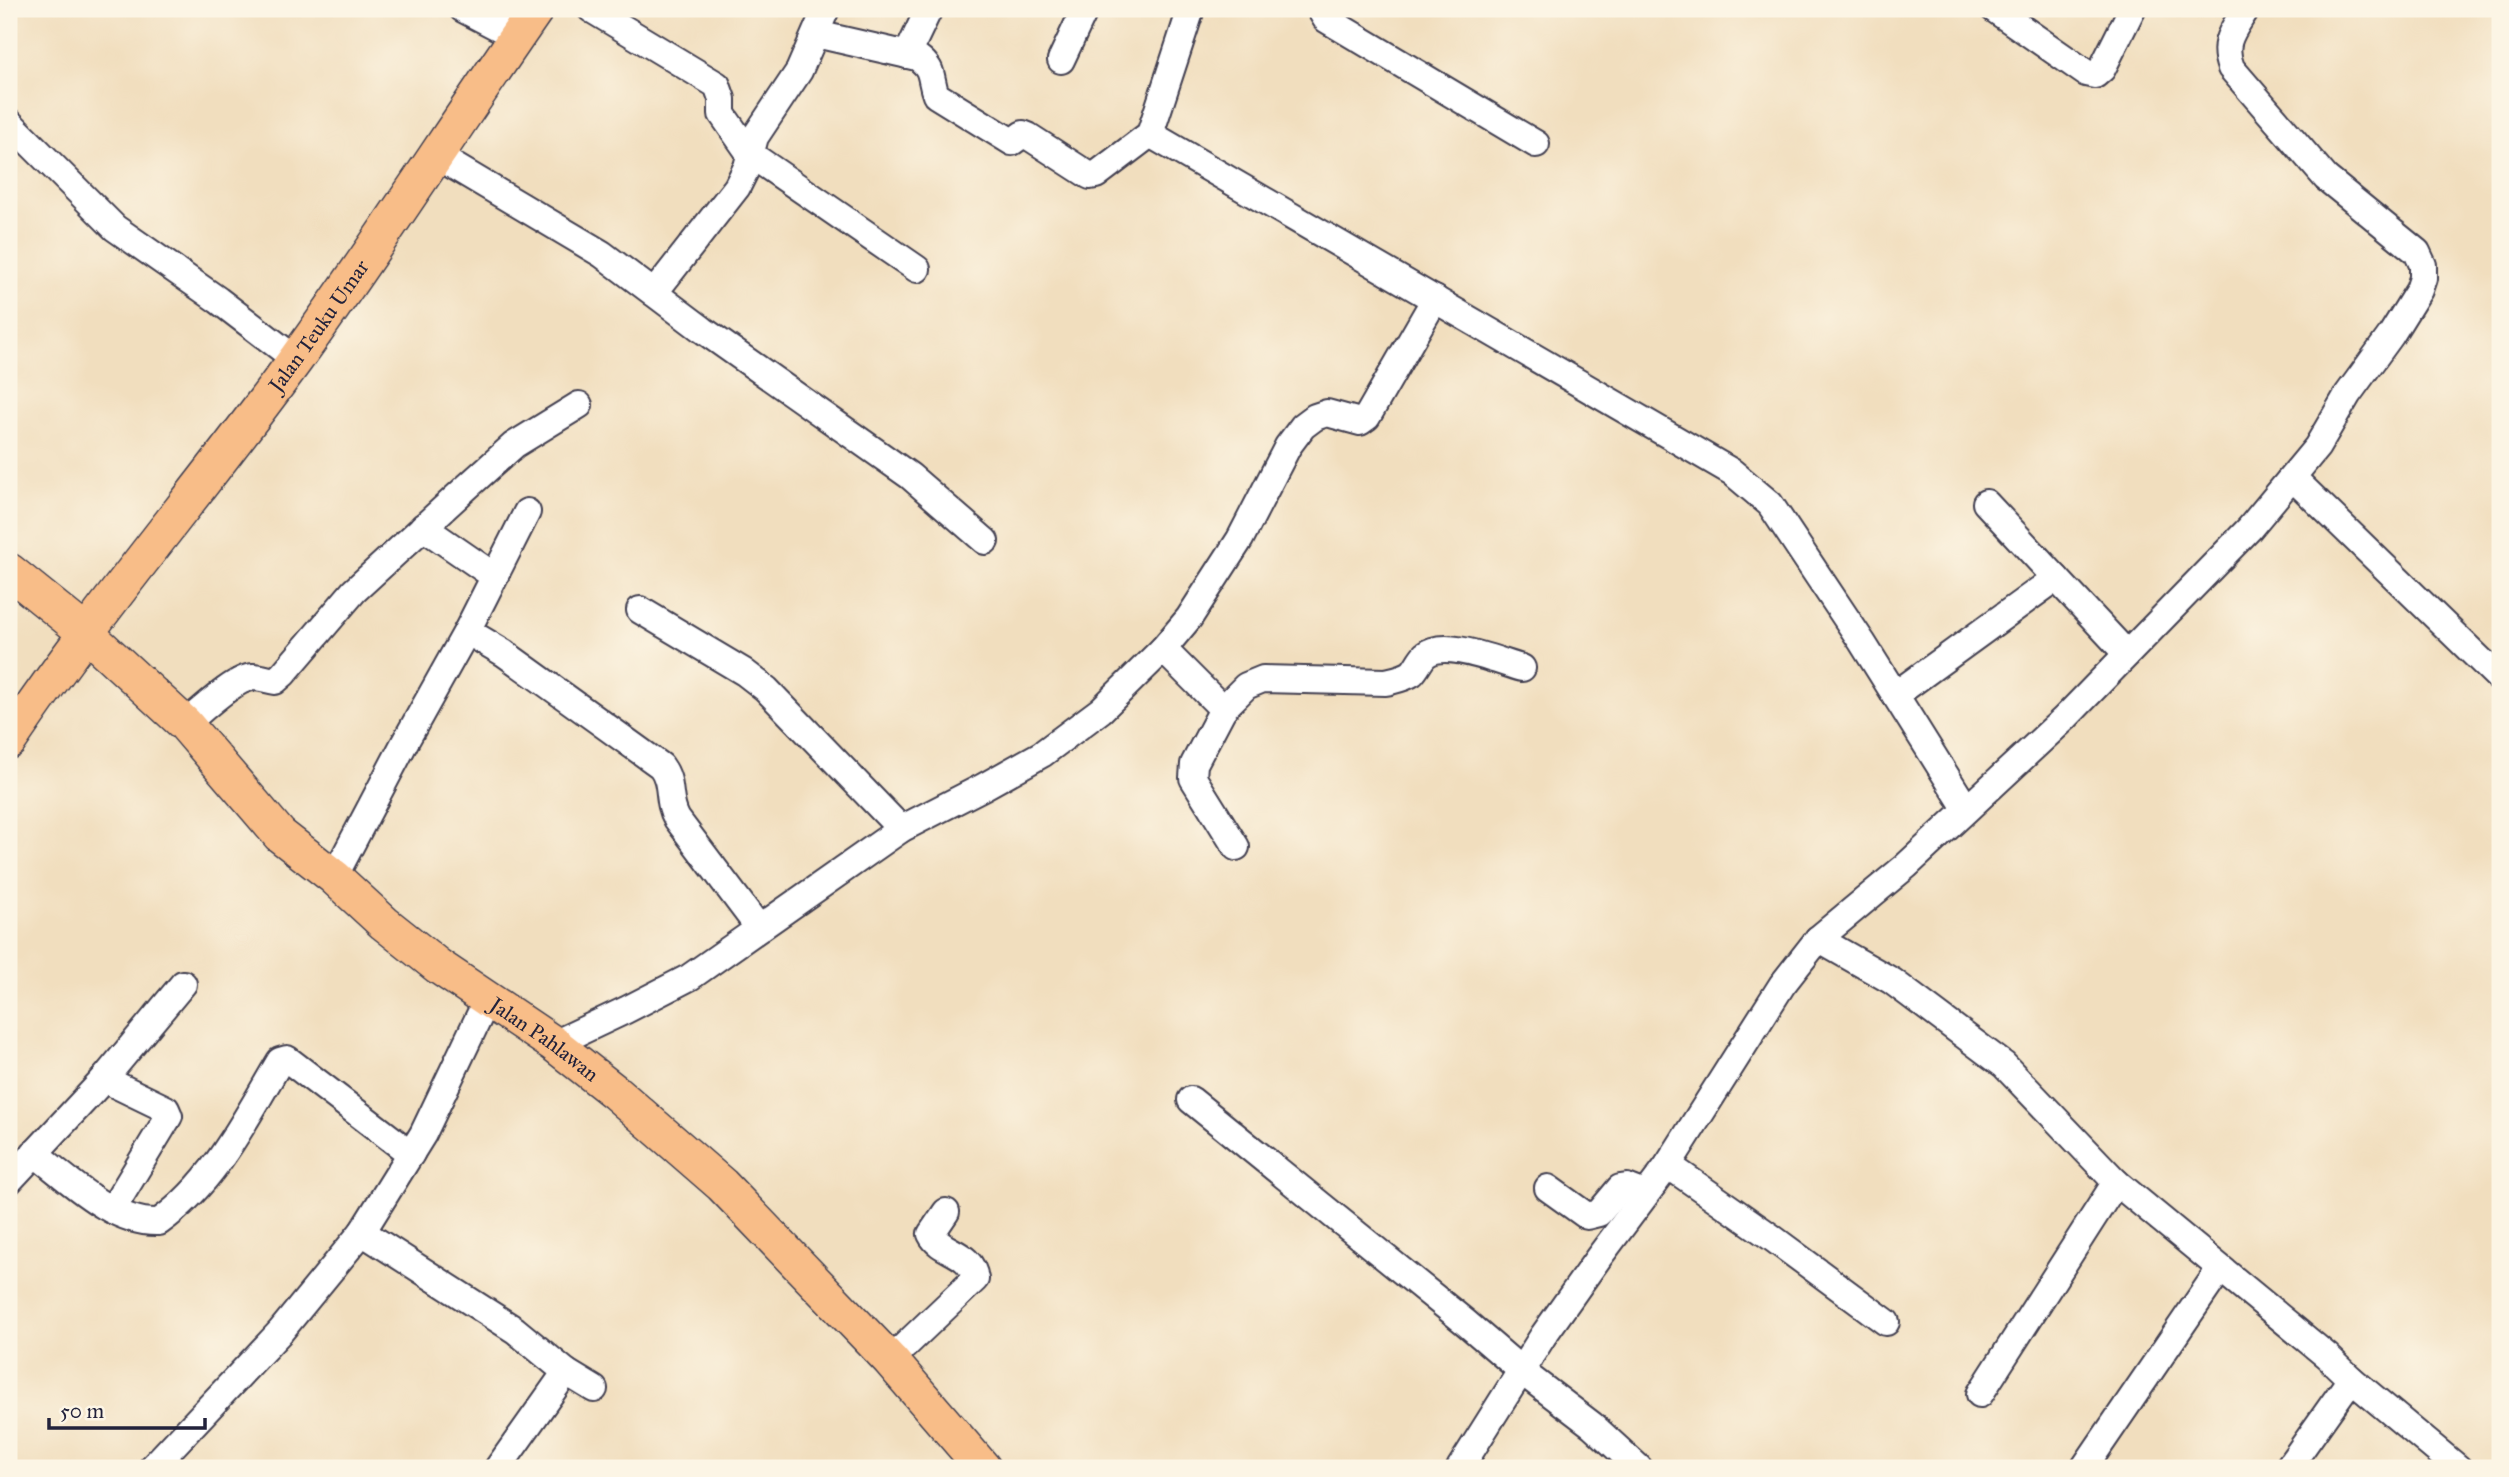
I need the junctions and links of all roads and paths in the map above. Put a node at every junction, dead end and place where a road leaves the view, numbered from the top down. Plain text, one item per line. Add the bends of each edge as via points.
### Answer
1 (463, 9) edge
2 (536, 9) edge
3 (591, 9) edge
4 (826, 9) edge
5 (929, 9) edge
6 (1191, 9) edge
7 (1320, 9) edge
8 (1994, 9) edge
9 (2132, 9) edge
10 (1075, 12) edge
11 (2237, 13) edge
12 (816, 34) junction
13 (517, 37) junction
14 (907, 55) junction
15 (1061, 60) dead end
16 (9, 122) edge
17 (1150, 134) junction
18 (1536, 144) dead end
19 (750, 154) junction
20 (437, 156) junction
21 (917, 269) dead end
22 (654, 293) junction
23 (1435, 299) junction
24 (295, 359) junction
25 (579, 405) dead end
26 (2293, 478) junction
27 (1986, 503) dead end
28 (527, 512) dead end
29 (423, 527) junction
30 (985, 541) dead end
31 (9, 570) edge
32 (494, 576) junction
33 (2056, 578) junction
34 (640, 610) dead end
35 (467, 631) junction
36 (86, 633) junction
37 (1163, 649) junction
38 (2127, 654) junction
39 (1522, 668) dead end
40 (2500, 679) edge
41 (1895, 695) junction
42 (1223, 709) junction
43 (185, 724) junction
44 (9, 741) edge
45 (1966, 808) junction
46 (901, 829) junction
47 (1236, 847) dead end
48 (334, 877) junction
49 (759, 928) junction
50 (1818, 939) junction
51 (183, 984) dead end
52 (486, 1000) junction
53 (554, 1044) junction
54 (104, 1079) junction
55 (1191, 1100) dead end
56 (34, 1153) junction
57 (411, 1154) junction
58 (1668, 1166) junction
59 (9, 1181) edge
60 (2116, 1182) junction
61 (1548, 1188) dead end
62 (1645, 1194) junction
63 (112, 1210) junction
64 (946, 1212) dead end
65 (362, 1232) junction
66 (2220, 1269) junction
67 (1886, 1322) dead end
68 (890, 1360) junction
69 (1522, 1370) junction
70 (566, 1372) junction
71 (2351, 1379) junction
72 (594, 1389) dead end
73 (1980, 1394) dead end
74 (152, 1468) edge
75 (498, 1468) edge
76 (984, 1468) edge
77 (1460, 1468) edge
78 (1639, 1468) edge
79 (2084, 1468) edge
80 (2288, 1468) edge
81 (2458, 1468) edge

1 - 13 street
2 - 13 main road, Jalan Teuku Umar
3 - 19 street via 717,86 722,114
4 - 12 street
5 - 14 street
6 - 17 street
7 - 18 street via 1326,19
8 - 9 street via 2095,75
10 - 15 street
11 - 26 street via 2226,43 2231,68 2326,178 2407,243 2423,265 2418,290 2391,335
12 - 14 street
12 - 19 street via 799,71 762,124
13 - 20 main road, Jalan Teuku Umar
14 - 17 street via 927,64 936,95 1012,142 1023,134 1028,136 1090,176
16 - 24 street via 115,228
17 - 23 street
19 - 21 street
19 - 22 street via 731,196
20 - 22 street via 602,254
20 - 24 main road, Jalan Teuku Umar
22 - 30 street via 910,476
23 - 37 street via 1367,417 1360,422 1327,413 1315,417 1287,446 1240,539 1189,618
23 - 41 street via 1751,487 1770,504
24 - 36 main road, Jalan Teuku Umar
25 - 29 street via 514,445
26 - 38 street
26 - 40 street
27 - 33 street
28 - 32 street
29 - 32 street
29 - 43 street via 354,591 275,681 246,679
31 - 36 main road, Jalan Pahlawan
32 - 35 street
33 - 38 street
33 - 41 street
34 - 46 street via 766,689
35 - 48 street
35 - 49 street via 661,766 677,819
36 - 43 main road, Jalan Pahlawan
36 - 44 main road, Jalan Teuku Umar
37 - 42 street
37 - 46 street via 1101,710 1042,754
38 - 45 street
39 - 42 street via 1450,648 1437,649 1397,680 1263,679 1247,686
41 - 45 street
42 - 47 street via 1192,771
43 - 48 main road, Jalan Pahlawan via 280,835
45 - 50 street via 1906,866
46 - 49 street
48 - 52 main road, Jalan Pahlawan via 384,923
49 - 53 street via 690,976
50 - 58 street via 1782,985
50 - 60 street via 1892,981 2004,1065
51 - 54 street
52 - 53 main road, Jalan Pahlawan
52 - 57 street
53 - 68 main road, Jalan Pahlawan via 722,1185
54 - 56 street
54 - 63 street via 166,1109 169,1116
55 - 69 street
56 - 59 street
56 - 63 street
57 - 63 street via 287,1059 280,1061 224,1156 168,1215 159,1222 147,1222
57 - 65 street
58 - 62 street
58 - 67 street
60 - 66 street
60 - 73 street
61 - 62 street via 1587,1216 1600,1213 1620,1188
62 - 69 street
64 - 68 street via 931,1234 968,1262 975,1279
65 - 70 street via 514,1330
65 - 74 street via 279,1332
66 - 71 street
66 - 79 street
68 - 76 main road, Jalan Pahlawan
69 - 77 street
69 - 78 street
70 - 72 street
70 - 75 street
71 - 80 street
71 - 81 street

